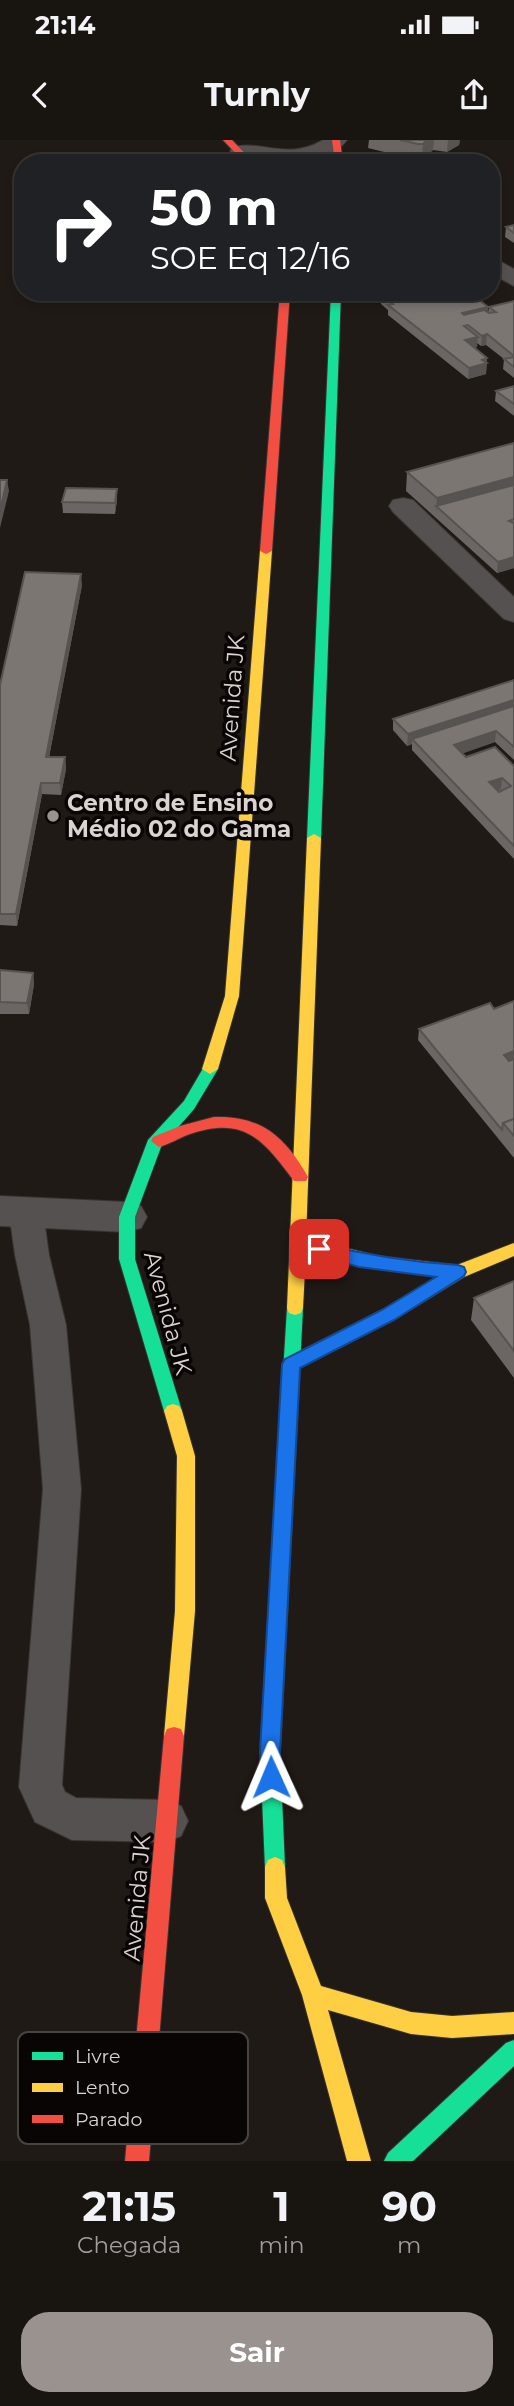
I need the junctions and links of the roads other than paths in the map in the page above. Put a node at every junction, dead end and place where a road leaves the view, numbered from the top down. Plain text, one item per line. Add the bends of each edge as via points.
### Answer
1 (336, 140) edge
2 (239, 151) edge
3 (259, 154) edge
4 (306, 154) edge
5 (284, 301) edge
6 (336, 301) edge
7 (403, 506) dead end
8 (502, 587) edge
9 (514, 613) edge
10 (154, 1144) junction
11 (300, 1177) junction
12 (13, 1212) edge
13 (127, 1217) junction
14 (299, 1243) junction
15 (514, 1248) edge
16 (458, 1272) junction
17 (291, 1364) junction
18 (166, 1821) junction
19 (313, 1995) junction
20 (514, 2023) edge
21 (148, 2032) edge
22 (514, 2051) edge
23 (359, 2161) edge
24 (396, 2161) edge

1 - 4 street
2 - 3 street
5 - 10 main road, Avenida JK via 232,996 209,1073 189,1105
6 - 11 main road
7 - 8 street
8 - 9 street
10 - 11 main road via 184,1129 213,1122 240,1124 267,1136
10 - 13 main road, Avenida JK
11 - 14 main road
12 - 13 street
12 - 18 lane via 32,1255 48,1325 62,1489 40,1787 50,1807 72,1819
13 - 18 main road, Avenida JK via 127,1259 186,1456 185,1611
14 - 16 main road via 359,1260
14 - 17 main road
15 - 16 main road
16 - 17 main road via 388,1315
17 - 19 main road via 270,1752 276,1898
18 - 21 main road, Avenida JK
19 - 20 main road via 411,2022 452,2027
19 - 23 main road
22 - 24 main road

